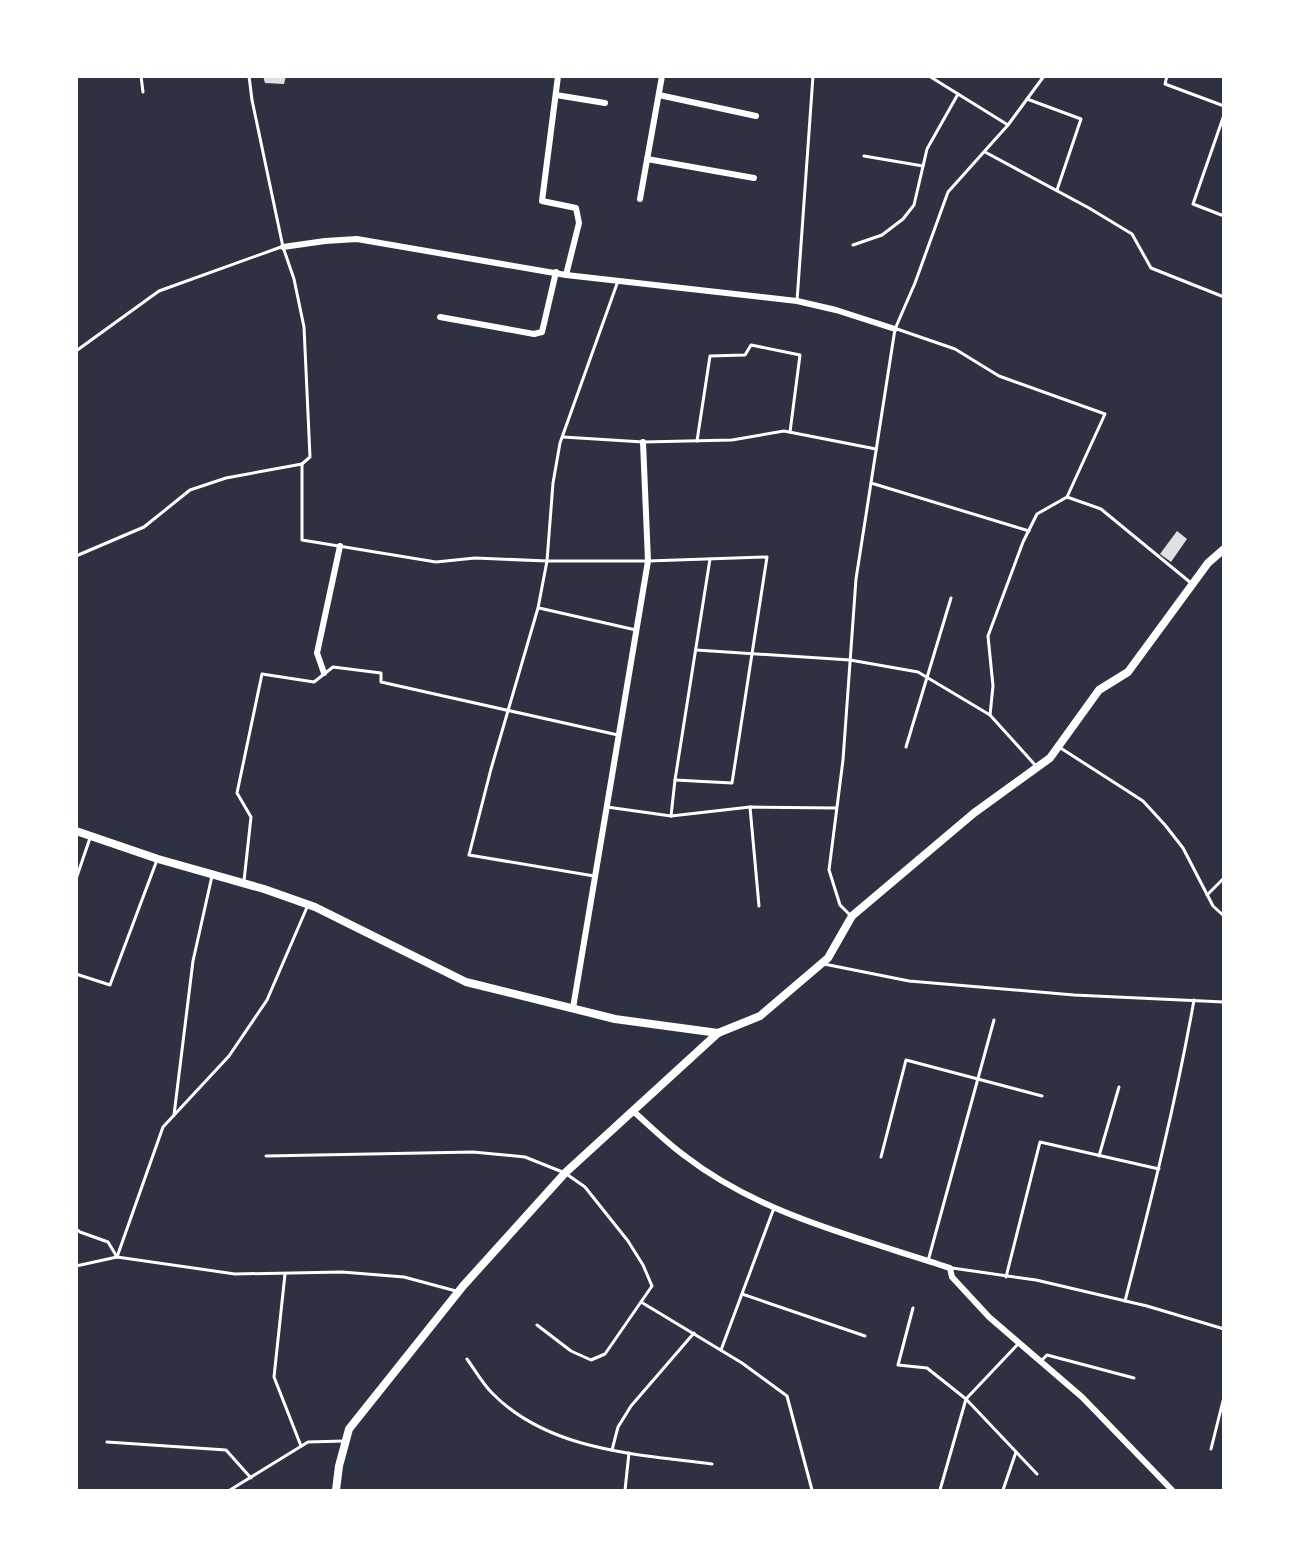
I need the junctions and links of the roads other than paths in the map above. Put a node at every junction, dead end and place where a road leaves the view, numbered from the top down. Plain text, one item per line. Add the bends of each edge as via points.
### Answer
1 (141, 76) edge
2 (249, 76) edge
3 (558, 76) edge
4 (662, 76) edge
5 (813, 76) edge
6 (929, 76) edge
7 (1044, 76) edge
8 (1167, 76) edge
9 (143, 92) dead end
10 (958, 94) junction
11 (556, 95) junction
12 (659, 95) junction
13 (1027, 99) junction
14 (605, 103) dead end
15 (1224, 106) edge
16 (1224, 115) edge
17 (756, 116) dead end
18 (1008, 125) junction
19 (985, 152) junction
20 (864, 156) dead end
21 (647, 159) junction
22 (923, 166) junction
23 (754, 178) dead end
24 (1057, 190) junction
25 (640, 199) dead end
26 (1224, 216) edge
27 (853, 245) dead end
28 (283, 247) junction
29 (556, 272) junction
30 (566, 275) junction
31 (618, 281) junction
32 (1224, 297) edge
33 (797, 301) junction
34 (440, 316) dead end
35 (895, 329) junction
36 (76, 351) edge
37 (790, 432) junction
38 (563, 437) junction
39 (697, 441) junction
40 (643, 442) junction
41 (876, 449) junction
42 (302, 464) junction
43 (871, 483) junction
44 (1067, 497) junction
45 (1029, 531) junction
46 (340, 546) junction
47 (1224, 549) edge
48 (76, 556) edge
49 (710, 559) junction
50 (547, 561) junction
51 (648, 561) junction
52 (1192, 584) junction
53 (951, 598) dead end
54 (538, 608) junction
55 (636, 630) junction
56 (696, 650) junction
57 (752, 654) junction
58 (850, 660) junction
59 (324, 673) junction
60 (927, 678) junction
61 (508, 712) junction
62 (990, 715) junction
63 (619, 735) junction
64 (906, 747) dead end
65 (1058, 747) junction
66 (1037, 766) junction
67 (675, 780) junction
68 (607, 807) junction
69 (750, 807) junction
70 (836, 808) junction
71 (671, 816) junction
72 (76, 831) edge
73 (90, 837) junction
74 (158, 859) junction
75 (213, 874) junction
76 (595, 877) junction
77 (1224, 878) edge
78 (76, 879) edge
79 (244, 883) junction
80 (1207, 895) junction
81 (308, 904) junction
82 (759, 906) dead end
83 (852, 916) junction
84 (1224, 916) edge
85 (822, 963) junction
86 (76, 974) edge
87 (1194, 1000) junction
88 (1224, 1002) edge
89 (573, 1008) junction
90 (994, 1020) dead end
91 (718, 1033) junction
92 (978, 1079) junction
93 (1119, 1087) dead end
94 (1042, 1096) dead end
95 (633, 1111) junction
96 (174, 1115) junction
97 (266, 1156) dead end
98 (1099, 1156) junction
99 (881, 1157) dead end
100 (1159, 1169) junction
101 (566, 1173) junction
102 (775, 1207) junction
103 (76, 1229) edge
104 (117, 1257) junction
105 (928, 1261) junction
106 (76, 1266) edge
107 (950, 1268) junction
108 (285, 1274) junction
109 (1006, 1277) junction
110 (458, 1292) junction
111 (742, 1294) junction
112 (1125, 1301) junction
113 (641, 1302) junction
114 (913, 1308) dead end
115 (537, 1325) dead end
116 (1224, 1329) edge
117 (694, 1333) junction
118 (865, 1336) dead end
119 (1019, 1343) junction
120 (721, 1350) junction
121 (467, 1359) dead end
122 (1041, 1361) junction
123 (1134, 1378) dead end
124 (1224, 1397) edge
125 (966, 1399) junction
126 (345, 1441) junction
127 (107, 1442) dead end
128 (301, 1446) junction
129 (1210, 1449) dead end
130 (612, 1450) junction
131 (1016, 1452) junction
132 (629, 1453) junction
133 (712, 1464) dead end
134 (1037, 1474) dead end
135 (251, 1478) junction
136 (1166, 1483) junction
137 (230, 1491) edge
138 (336, 1491) edge
139 (625, 1491) edge
140 (812, 1491) edge
141 (940, 1491) edge
142 (1003, 1491) edge
143 (1163, 1491) edge
144 (1172, 1491) edge

1 - 9 lane
2 - 28 lane
3 - 11 street
4 - 12 street
5 - 33 lane
6 - 10 lane
7 - 13 lane
8 - 15 lane via 1165,84
10 - 18 lane
10 - 22 lane via 927,149
11 - 14 street
11 - 30 street via 542,201 576,208 579,223
12 - 17 street
12 - 21 street
13 - 18 lane
13 - 24 lane via 1081,119
16 - 26 lane via 1193,204
18 - 19 lane
19 - 24 lane
19 - 35 lane via 948,192
20 - 22 lane
21 - 23 street
21 - 25 street
22 - 27 lane via 914,205 903,219 882,235
24 - 32 lane via 1132,234 1151,268
28 - 29 street via 357,239
28 - 36 lane via 159,291
28 - 42 lane via 304,327 310,457
29 - 30 street
29 - 34 street via 542,332 534,334
30 - 31 street
31 - 33 street
31 - 38 lane
33 - 35 street
35 - 41 lane
35 - 44 lane via 955,350 999,376 1105,414
37 - 39 lane
37 - 39 lane via 800,355 751,345 745,355 710,356
37 - 41 lane
38 - 40 lane
38 - 50 lane via 553,483
39 - 40 lane
40 - 51 street
41 - 43 lane
42 - 46 lane via 302,540
42 - 48 lane via 226,478 190,490 144,527
43 - 45 lane
43 - 58 lane via 856,579
44 - 45 lane via 1037,514
44 - 52 lane via 1101,509
45 - 62 lane via 988,636 993,686
46 - 50 lane via 436,562 475,558
46 - 59 street via 317,653
47 - 52 street via 1208,562
49 - 51 lane
49 - 56 lane
49 - 57 lane via 767,557
50 - 51 lane
50 - 54 lane
51 - 55 street
52 - 65 street via 1128,672 1099,690
53 - 60 lane
54 - 55 lane
54 - 61 lane
55 - 63 street
56 - 57 lane
56 - 67 lane
57 - 58 lane
57 - 67 lane via 732,783
58 - 60 lane via 918,672
58 - 70 lane
59 - 61 lane via 333,667 381,673 381,682
59 - 79 lane via 314,682 262,674 237,793 250,817
60 - 62 lane
60 - 64 lane
61 - 63 lane
61 - 76 lane via 469,855
62 - 66 lane
63 - 68 street
65 - 66 street
65 - 80 lane via 1143,801 1183,848
66 - 83 street via 974,813
67 - 71 lane
68 - 71 lane
68 - 76 street
69 - 70 lane
69 - 71 lane
69 - 82 lane
70 - 83 lane via 829,870 840,905
72 - 73 street
73 - 74 street
73 - 78 lane
74 - 75 street
74 - 86 lane via 110,985
75 - 79 street
75 - 96 lane via 193,961
76 - 89 street
77 - 80 lane
79 - 81 street
80 - 84 lane
81 - 89 street via 466,982
81 - 96 lane via 267,1000 229,1056
83 - 85 street
85 - 87 lane via 909,981
85 - 91 street via 760,1016
87 - 88 lane
87 - 100 lane
89 - 91 street
90 - 92 lane
91 - 95 street
92 - 94 lane
92 - 99 lane via 906,1060
92 - 105 lane
93 - 98 lane
95 - 101 street
95 - 102 street via 685,1157
96 - 104 lane via 163,1127
97 - 101 lane via 473,1152 525,1156
98 - 100 lane
98 - 109 lane via 1040,1142
100 - 112 lane
101 - 110 street
101 - 113 lane via 585,1187 644,1265 652,1286
102 - 105 street
102 - 111 lane
103 - 104 lane via 108,1242
104 - 106 lane
104 - 108 lane via 235,1274
105 - 107 street
107 - 109 lane
107 - 119 street via 952,1276 989,1317
108 - 110 lane via 342,1272 404,1277
108 - 128 lane via 274,1377
109 - 112 lane
110 - 126 street via 349,1429
111 - 118 lane
111 - 120 lane
112 - 116 lane
113 - 115 lane via 605,1354 591,1360 571,1351
113 - 117 lane
114 - 125 lane via 898,1365 927,1368
117 - 120 lane
117 - 130 lane via 631,1406 618,1427
119 - 122 street
119 - 125 lane
120 - 140 lane via 787,1396
121 - 130 lane via 492,1393 526,1421 571,1441
122 - 123 lane via 1047,1355
122 - 136 street
124 - 129 lane
125 - 131 lane
125 - 141 lane
126 - 128 lane via 308,1442
126 - 138 street
127 - 135 lane via 226,1450
128 - 135 lane
130 - 132 lane
131 - 134 lane
131 - 142 lane
132 - 133 lane
132 - 139 lane
135 - 137 lane
136 - 143 lane
136 - 144 street

